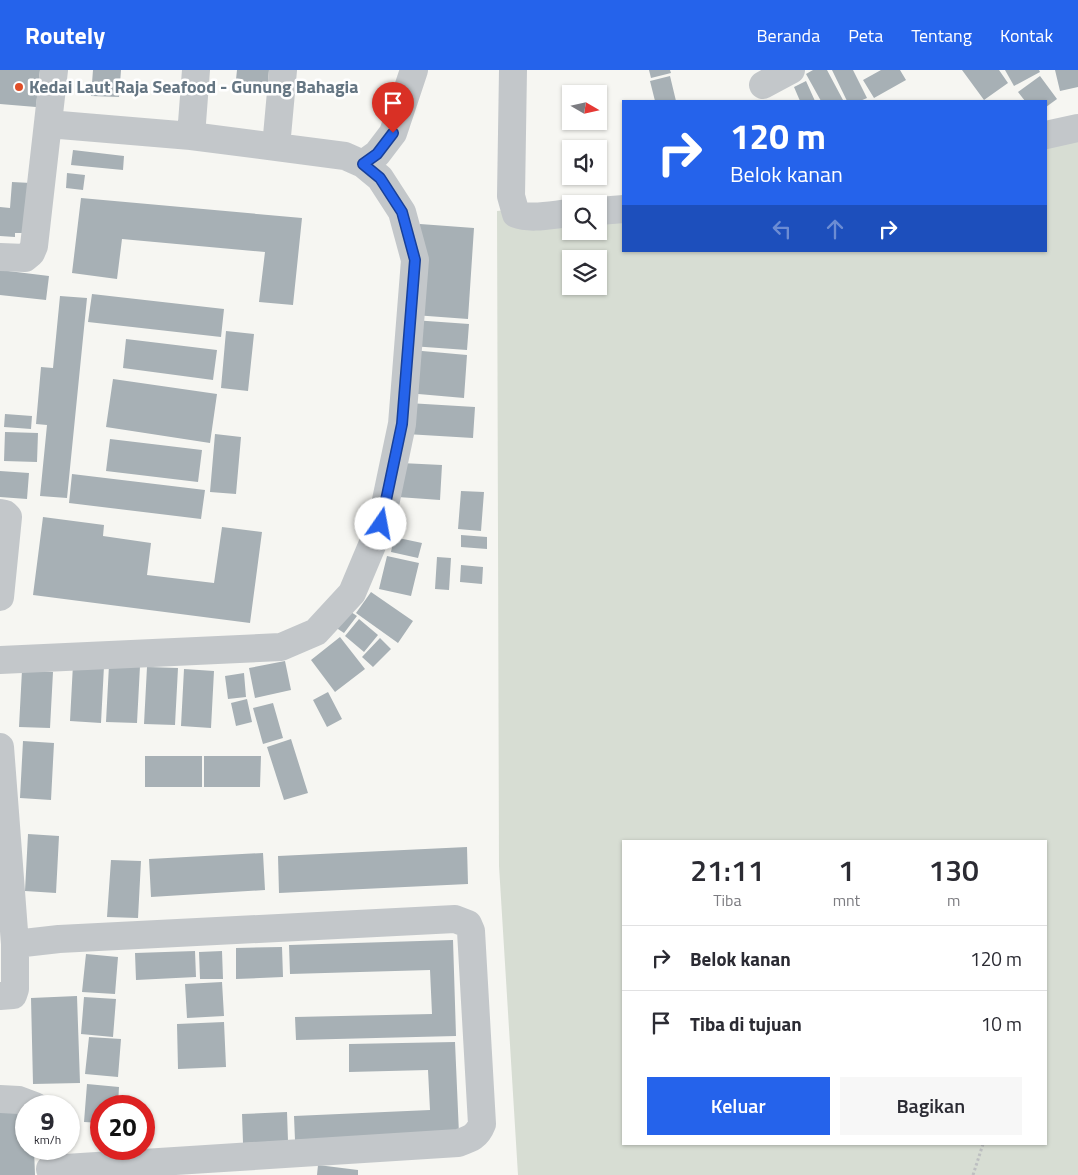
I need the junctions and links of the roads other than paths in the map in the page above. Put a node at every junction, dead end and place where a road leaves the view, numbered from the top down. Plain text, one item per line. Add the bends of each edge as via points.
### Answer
1 (54, 70) edge
2 (196, 70) edge
3 (283, 70) edge
4 (414, 70) edge
5 (513, 70) edge
6 (791, 70) edge
7 (763, 86) dead end
8 (48, 124) junction
9 (1078, 128) edge
10 (191, 136) junction
11 (1047, 136) edge
12 (276, 147) junction
13 (363, 164) junction
14 (622, 209) edge
15 (607, 210) edge
16 (562, 214) edge
17 (0, 257) edge
18 (0, 514) edge
19 (0, 597) edge
20 (0, 660) edge
21 (0, 747) edge
22 (15, 944) junction
23 (0, 996) edge
24 (0, 1099) edge
25 (15, 1100) edge
26 (49, 1164) edge

1 - 8 street
2 - 10 street
3 - 12 street
4 - 13 street via 393,133 377,154
5 - 16 street via 512,205 520,215
6 - 7 street
8 - 10 street
8 - 17 street via 31,253 25,258
9 - 11 street
10 - 12 street
12 - 13 street via 345,156
13 - 20 street via 380,178 402,212 415,260 402,424 381,524 352,593 316,632 281,647
14 - 15 street
18 - 19 street via 8,517
21 - 22 street
22 - 23 street via 14,993
22 - 26 street via 455,919 468,924 472,931 482,1124 472,1138 458,1143
24 - 25 street

